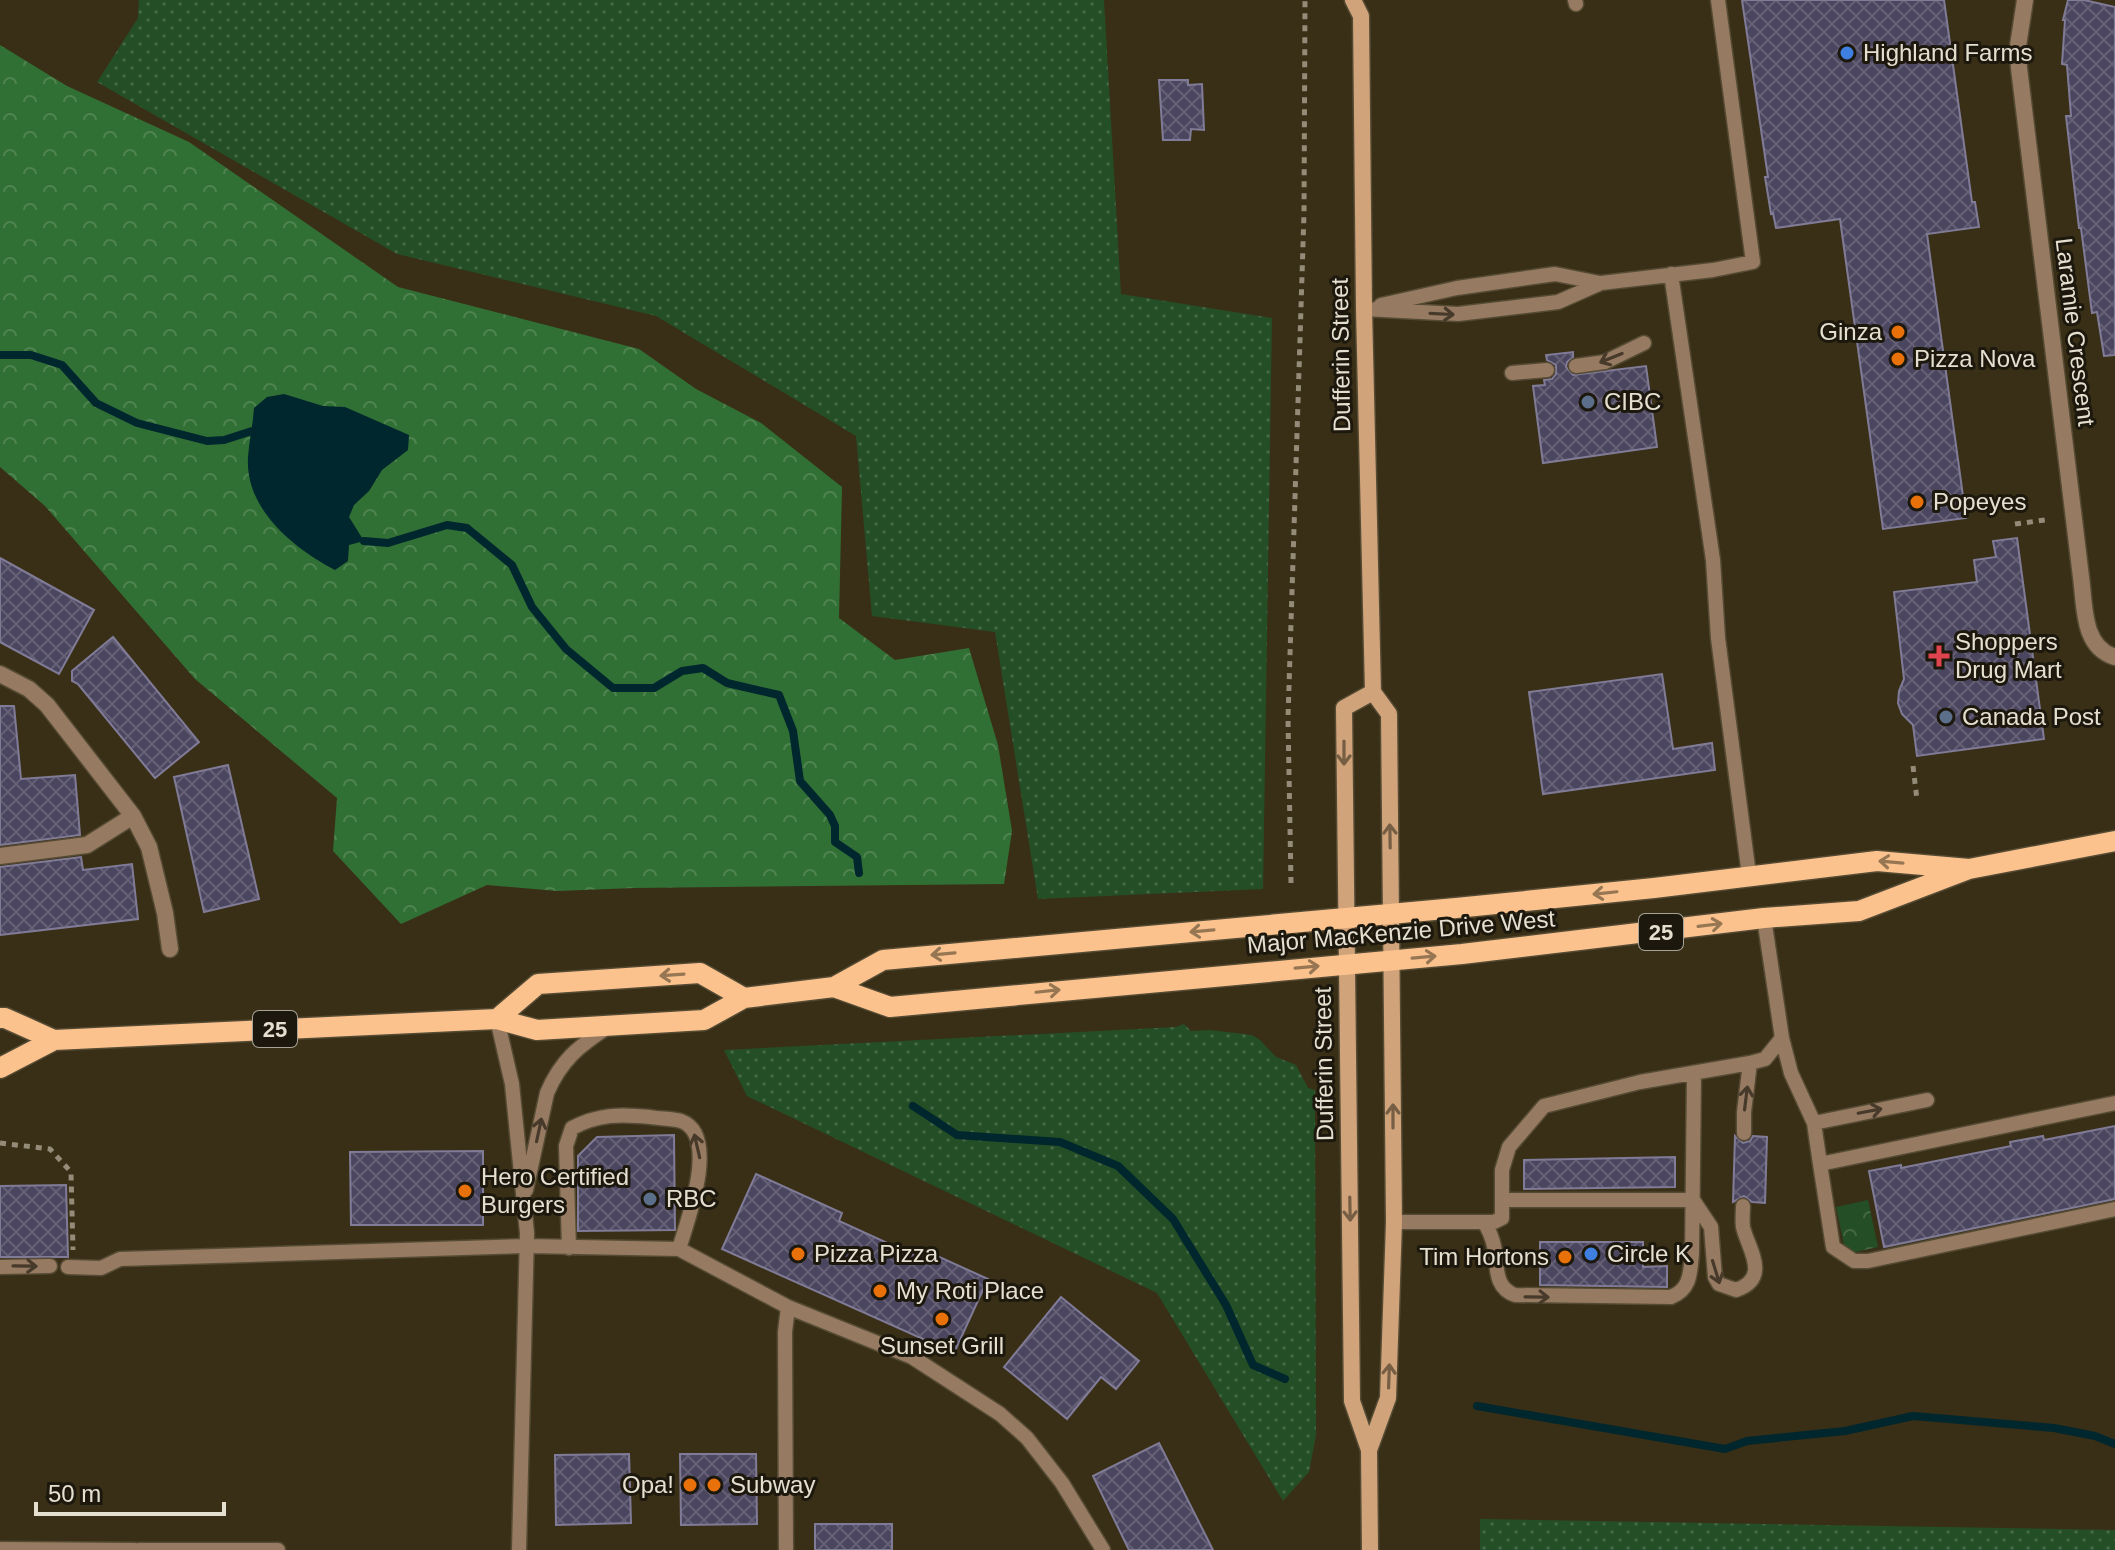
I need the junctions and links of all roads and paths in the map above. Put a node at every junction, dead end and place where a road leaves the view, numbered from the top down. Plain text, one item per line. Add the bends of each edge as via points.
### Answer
1 (1305, 0) edge
2 (1353, 0) edge
3 (1370, 0) edge
4 (1718, 0) edge
5 (2025, 0) edge
6 (1361, 16) junction
7 (1671, 274) junction
8 (1601, 283) junction
9 (1364, 309) junction
10 (1644, 343) dead end
11 (1576, 366) dead end
12 (1547, 370) dead end
13 (1512, 373) dead end
14 (2045, 520) dead end
15 (2015, 524) dead end
16 (2115, 657) edge
17 (0, 674) edge
18 (1373, 692) junction
19 (1913, 766) dead end
20 (1917, 800) dead end
21 (133, 816) junction
22 (2115, 841) edge
23 (0, 856) edge
24 (1969, 869) junction
25 (1749, 875) junction
26 (1291, 883) dead end
27 (1391, 914) junction
28 (1346, 918) junction
29 (1764, 918) junction
30 (170, 949) dead end
31 (1392, 960) junction
32 (1346, 963) junction
33 (834, 987) junction
34 (744, 998) junction
35 (0, 1018) edge
36 (497, 1019) junction
37 (609, 1026) junction
38 (1782, 1038) junction
39 (54, 1040) junction
40 (1750, 1063) junction
41 (0, 1068) edge
42 (1694, 1075) junction
43 (1927, 1100) dead end
44 (2115, 1103) edge
45 (1814, 1123) junction
46 (1744, 1133) dead end
47 (0, 1143) edge
48 (1820, 1164) junction
49 (1503, 1200) junction
50 (1693, 1200) junction
51 (523, 1206) junction
52 (1743, 1206) dead end
53 (2115, 1209) edge
54 (1394, 1222) junction
55 (1484, 1222) junction
56 (527, 1246) junction
57 (569, 1248) junction
58 (679, 1249) junction
59 (50, 1266) dead end
60 (0, 1267) edge
61 (71, 1267) joint
62 (788, 1307) junction
63 (1369, 1450) junction
64 (0, 1549) edge
65 (137, 1550) edge
66 (278, 1550) edge
67 (519, 1550) edge
68 (786, 1550) edge
69 (1103, 1550) edge
70 (1370, 1550) edge

1 - 26 path via 1304,213 1288,718
2 - 6 main road, Dufferin Street
3 - 6 main road, Dufferin Street
4 - 7 lane via 1753,262
5 - 16 street, Laramie Crescent via 2019,68 2081,577 2093,644
6 - 9 main road, Dufferin Street
7 - 8 lane
7 - 25 lane via 1713,560
8 - 9 lane via 1555,274
9 -> 8 lane via 1458,314 1558,302
9 - 18 main road, Dufferin Street
10 -> 11 lane via 1605,362
12 - 13 lane
14 - 15 path
17 - 21 street via 47,705
27 -> 18 main road, Dufferin Street via 1389,714
18 -> 28 main road, Dufferin Street via 1344,708
19 - 20 path
21 - 23 street via 87,845
21 - 30 street via 149,847
22 - 24 main road, Major MacKenzie Drive West / 25
24 -> 25 main road, Major MacKenzie Drive West / 25 via 1877,861
24 - 29 main road, Major MacKenzie Drive West / 25 via 1859,911
25 -> 27 main road, Major MacKenzie Drive West / 25
27 - 28 main road, Major MacKenzie Drive West / 25
27 - 31 main road, Dufferin Street
28 - 32 main road, Dufferin Street
28 -> 33 main road, Major MacKenzie Drive West / 25 via 883,960
31 -> 29 main road, Major MacKenzie Drive West / 25
29 - 38 lane
31 - 32 main road, Major MacKenzie Drive West / 25
54 -> 31 main road, Dufferin Street
33 -> 32 main road, Major MacKenzie Drive West / 25 via 890,1007
32 -> 63 main road, Dufferin Street via 1352,1401
33 - 34 main road, Major MacKenzie Drive West / 25
34 -> 36 main road via 700,973 538,984
34 - 37 main road, Major MacKenzie Drive West / 25 via 704,1020
35 - 39 main road, Major MacKenzie Drive West
36 - 37 main road, Major MacKenzie Drive West / 25 via 537,1030
36 - 39 main road, Major MacKenzie Drive West / 25
36 - 51 lane via 512,1084
51 -> 37 lane via 552,1081 573,1051
38 - 40 lane via 1765,1059
38 - 45 lane
39 - 41 main road, Major MacKenzie Drive West / 25
40 - 42 lane
46 -> 40 lane
42 - 49 lane via 1640,1082 1544,1106 1509,1147 1502,1170
42 - 50 lane
45 -> 43 lane
44 - 48 lane
45 - 48 lane
47 - 61 path via 50,1149 71,1172
48 - 53 lane via 1833,1247 1854,1261
49 - 50 lane
49 - 55 lane via 1502,1218
50 -> 52 lane via 1711,1227 1715,1277 1736,1290 1747,1285 1754,1267
55 -> 50 lane via 1495,1248 1498,1278 1515,1295 1671,1297 1690,1278
51 - 56 lane
54 - 55 lane
63 -> 54 main road, Dufferin Street via 1388,1398
56 - 57 lane
56 - 61 lane via 120,1259 101,1268
56 - 67 lane
57 - 58 lane
58 -> 57 lane via 699,1173 694,1131 683,1122 620,1114 572,1128 566,1146
58 - 62 lane
60 -> 59 lane
62 - 68 lane
62 - 69 lane via 912,1357 1000,1414 1027,1438 1062,1483
63 - 70 main road, Dufferin Street
64 - 65 lane
65 - 66 lane

